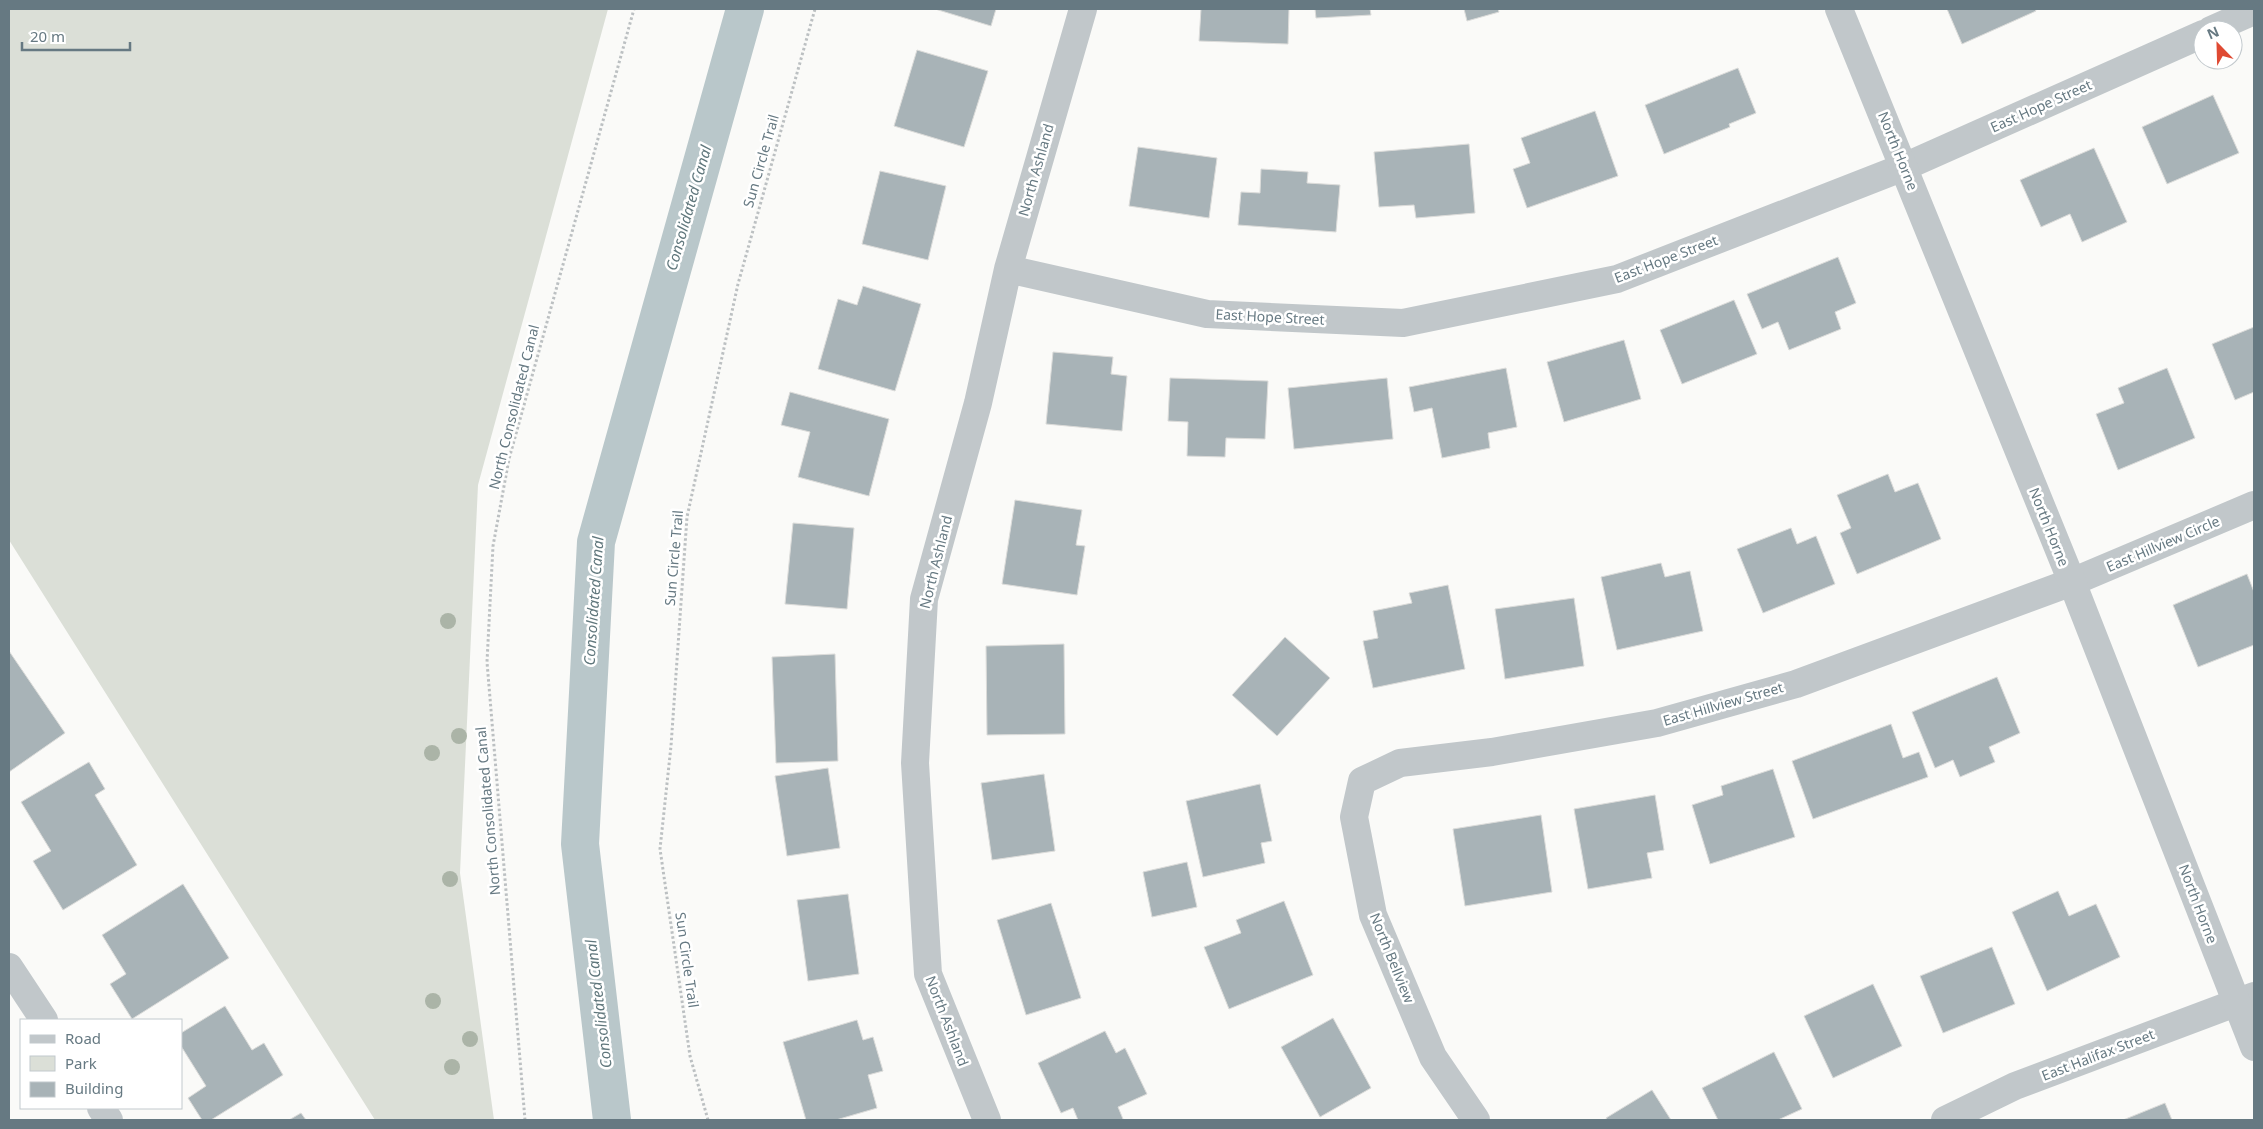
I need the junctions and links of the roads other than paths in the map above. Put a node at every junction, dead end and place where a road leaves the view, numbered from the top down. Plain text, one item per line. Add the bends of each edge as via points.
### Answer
1 (1083, 9) edge
2 (1839, 9) edge
3 (2254, 11) edge
4 (2234, 20) edge
5 (2193, 38) edge
6 (1904, 167) junction
7 (1008, 269) junction
8 (2254, 505) edge
9 (2072, 582) junction
10 (1362, 781) joint
11 (9, 967) edge
12 (2246, 1000) edge
13 (43, 1019) edge
14 (2254, 1047) edge
15 (102, 1109) edge
16 (109, 1120) edge
17 (987, 1120) edge
18 (1476, 1120) edge
19 (1945, 1120) edge

1 - 7 street, North Ashland
2 - 6 street, North Horne
3 - 4 street
5 - 6 street, East Hope Street
6 - 7 street, East Hope Street via 1617,279 1403,323 1208,314
6 - 9 street, North Horne
7 - 17 street, North Ashland via 978,403 924,600 915,763 928,974
8 - 9 street, East Hillview Circle
9 - 10 street, East Hillview Street via 1777,689 1657,723 1492,752 1400,763
9 - 12 street, North Horne
10 - 18 street, North Bellview via 1354,817 1373,915 1433,1057
11 - 13 street
12 - 14 street, North Horne
12 - 19 street, East Halifax Street via 2015,1086
15 - 16 street

